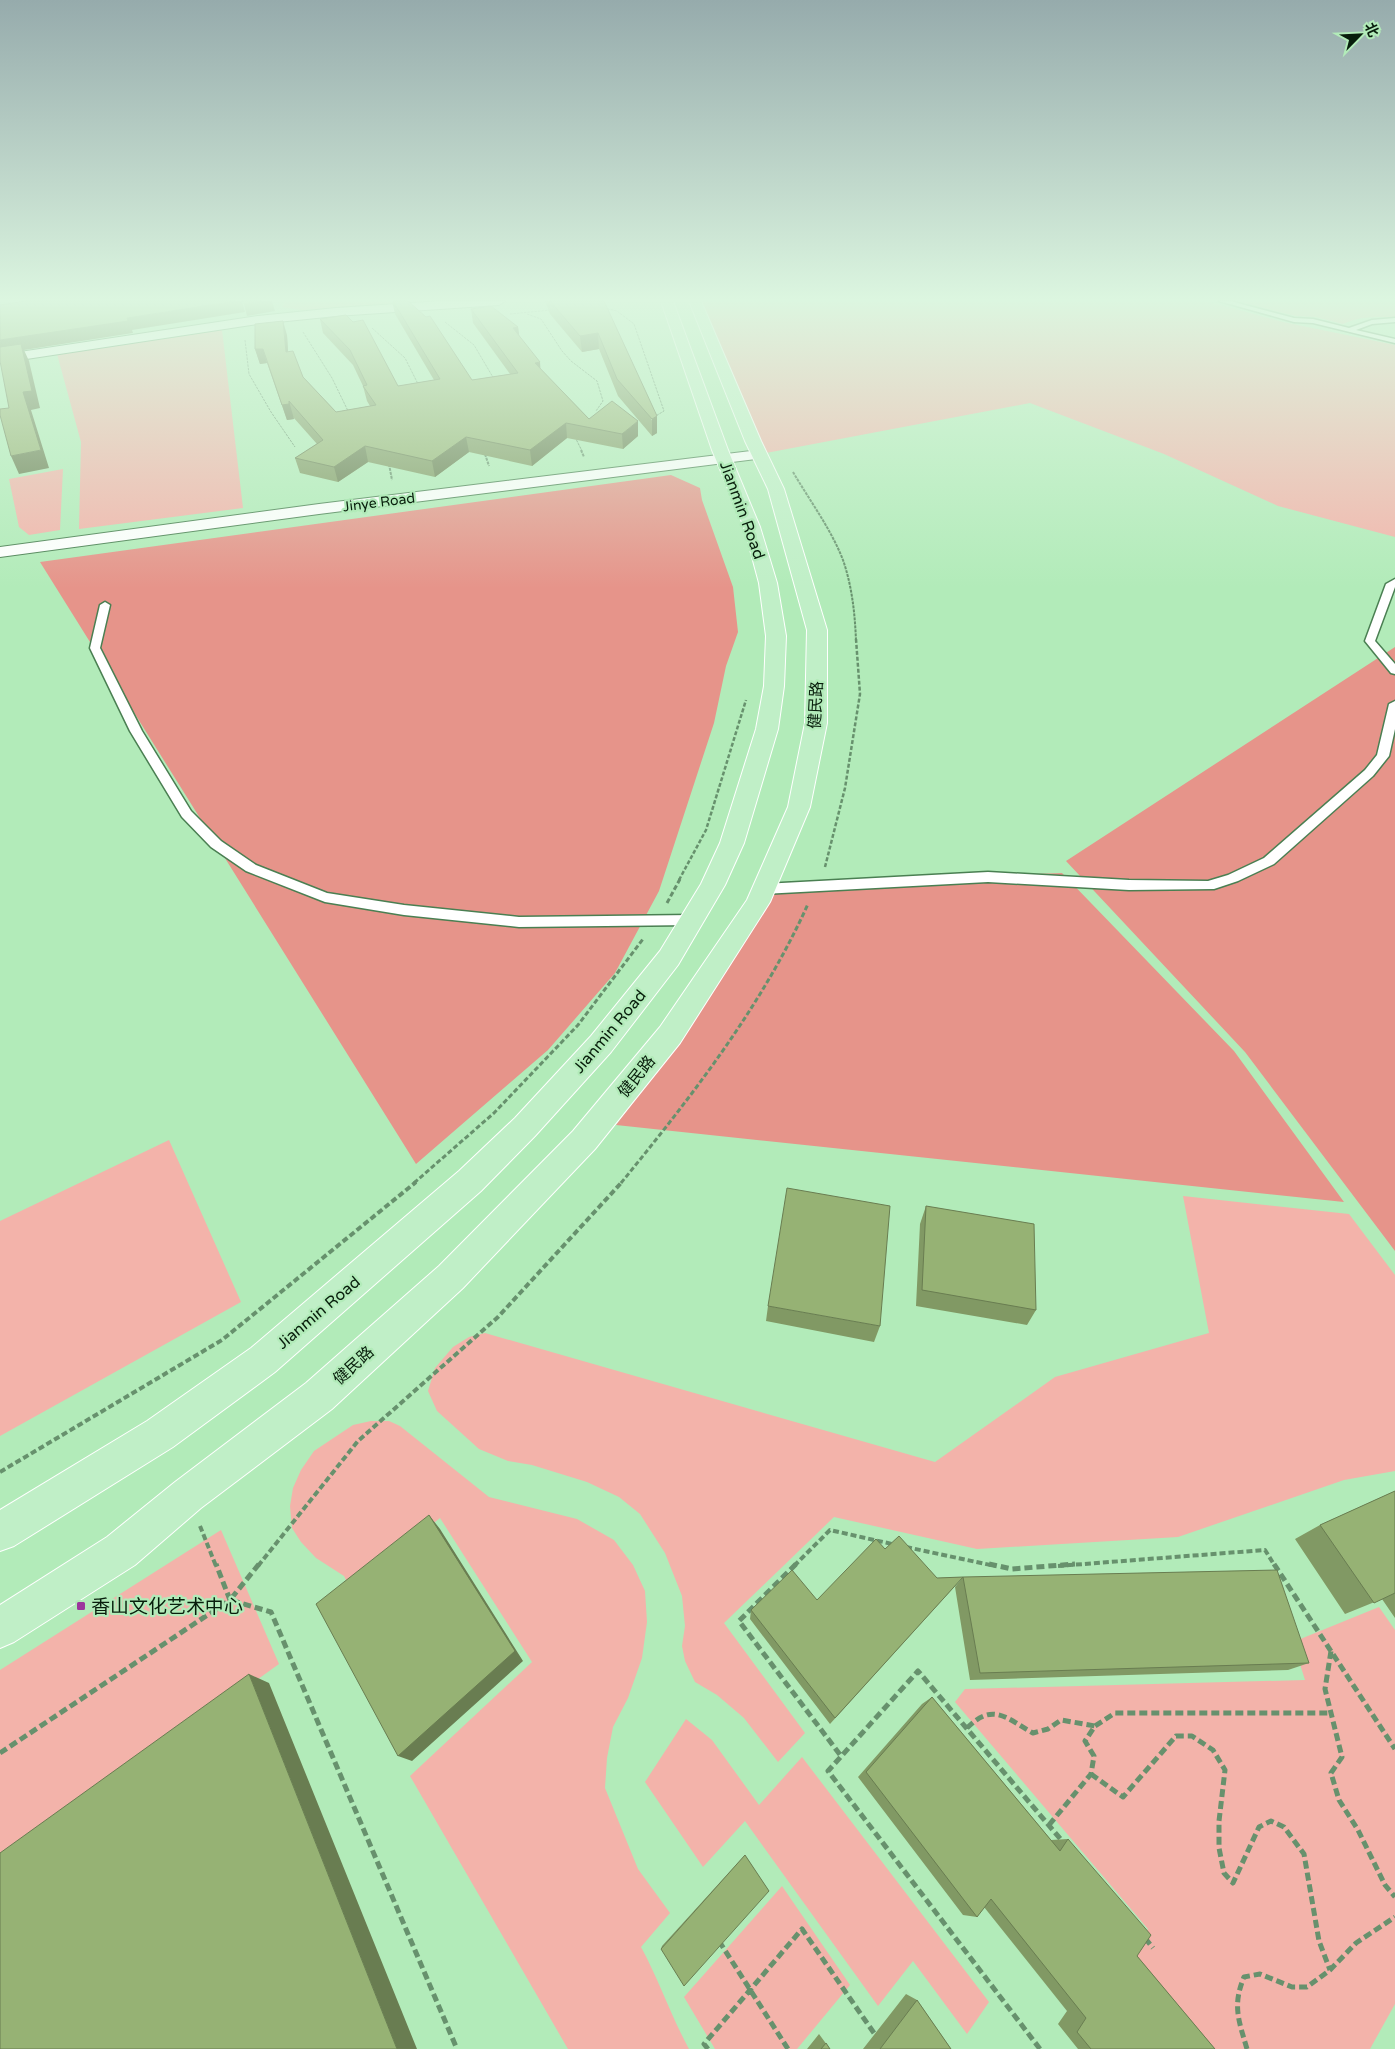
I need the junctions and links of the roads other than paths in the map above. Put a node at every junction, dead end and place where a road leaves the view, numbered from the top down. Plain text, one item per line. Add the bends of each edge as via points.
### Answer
1 (701, 397) edge
2 (735, 397) edge
3 (759, 455) junction
4 (724, 459) junction
5 (0, 552) edge
6 (1395, 582) edge
7 (105, 605) dead end
8 (1395, 671) edge
9 (1395, 704) edge
10 (763, 889) junction
11 (693, 920) junction
12 (0, 1532) edge
13 (0, 1628) edge

1 - 4 main road, Jianmin Road
2 - 3 main road, 健民路
3 - 4 street, Jinye Road
3 - 10 main road, 健民路 via 776,489 817,630 816,723 799,807
4 - 5 street, Jinye Road
4 - 11 main road, Jianmin Road via 752,527 768,583 776,636 774,686 767,729 732,843 714,885
6 - 8 lane via 1391,584 1370,641
7 - 11 lane via 95,648 136,731 186,814 216,844 251,868 325,897 404,910 519,922
9 - 10 lane via 1383,756 1369,773 1268,861 1209,886 988,878
10 - 13 main road, 健民路 via 758,902 670,1035 574,1152 451,1277 319,1396 188,1495 121,1551
11 - 12 main road, Jianmin Road via 669,958 601,1044 470,1181 263,1360 160,1434

